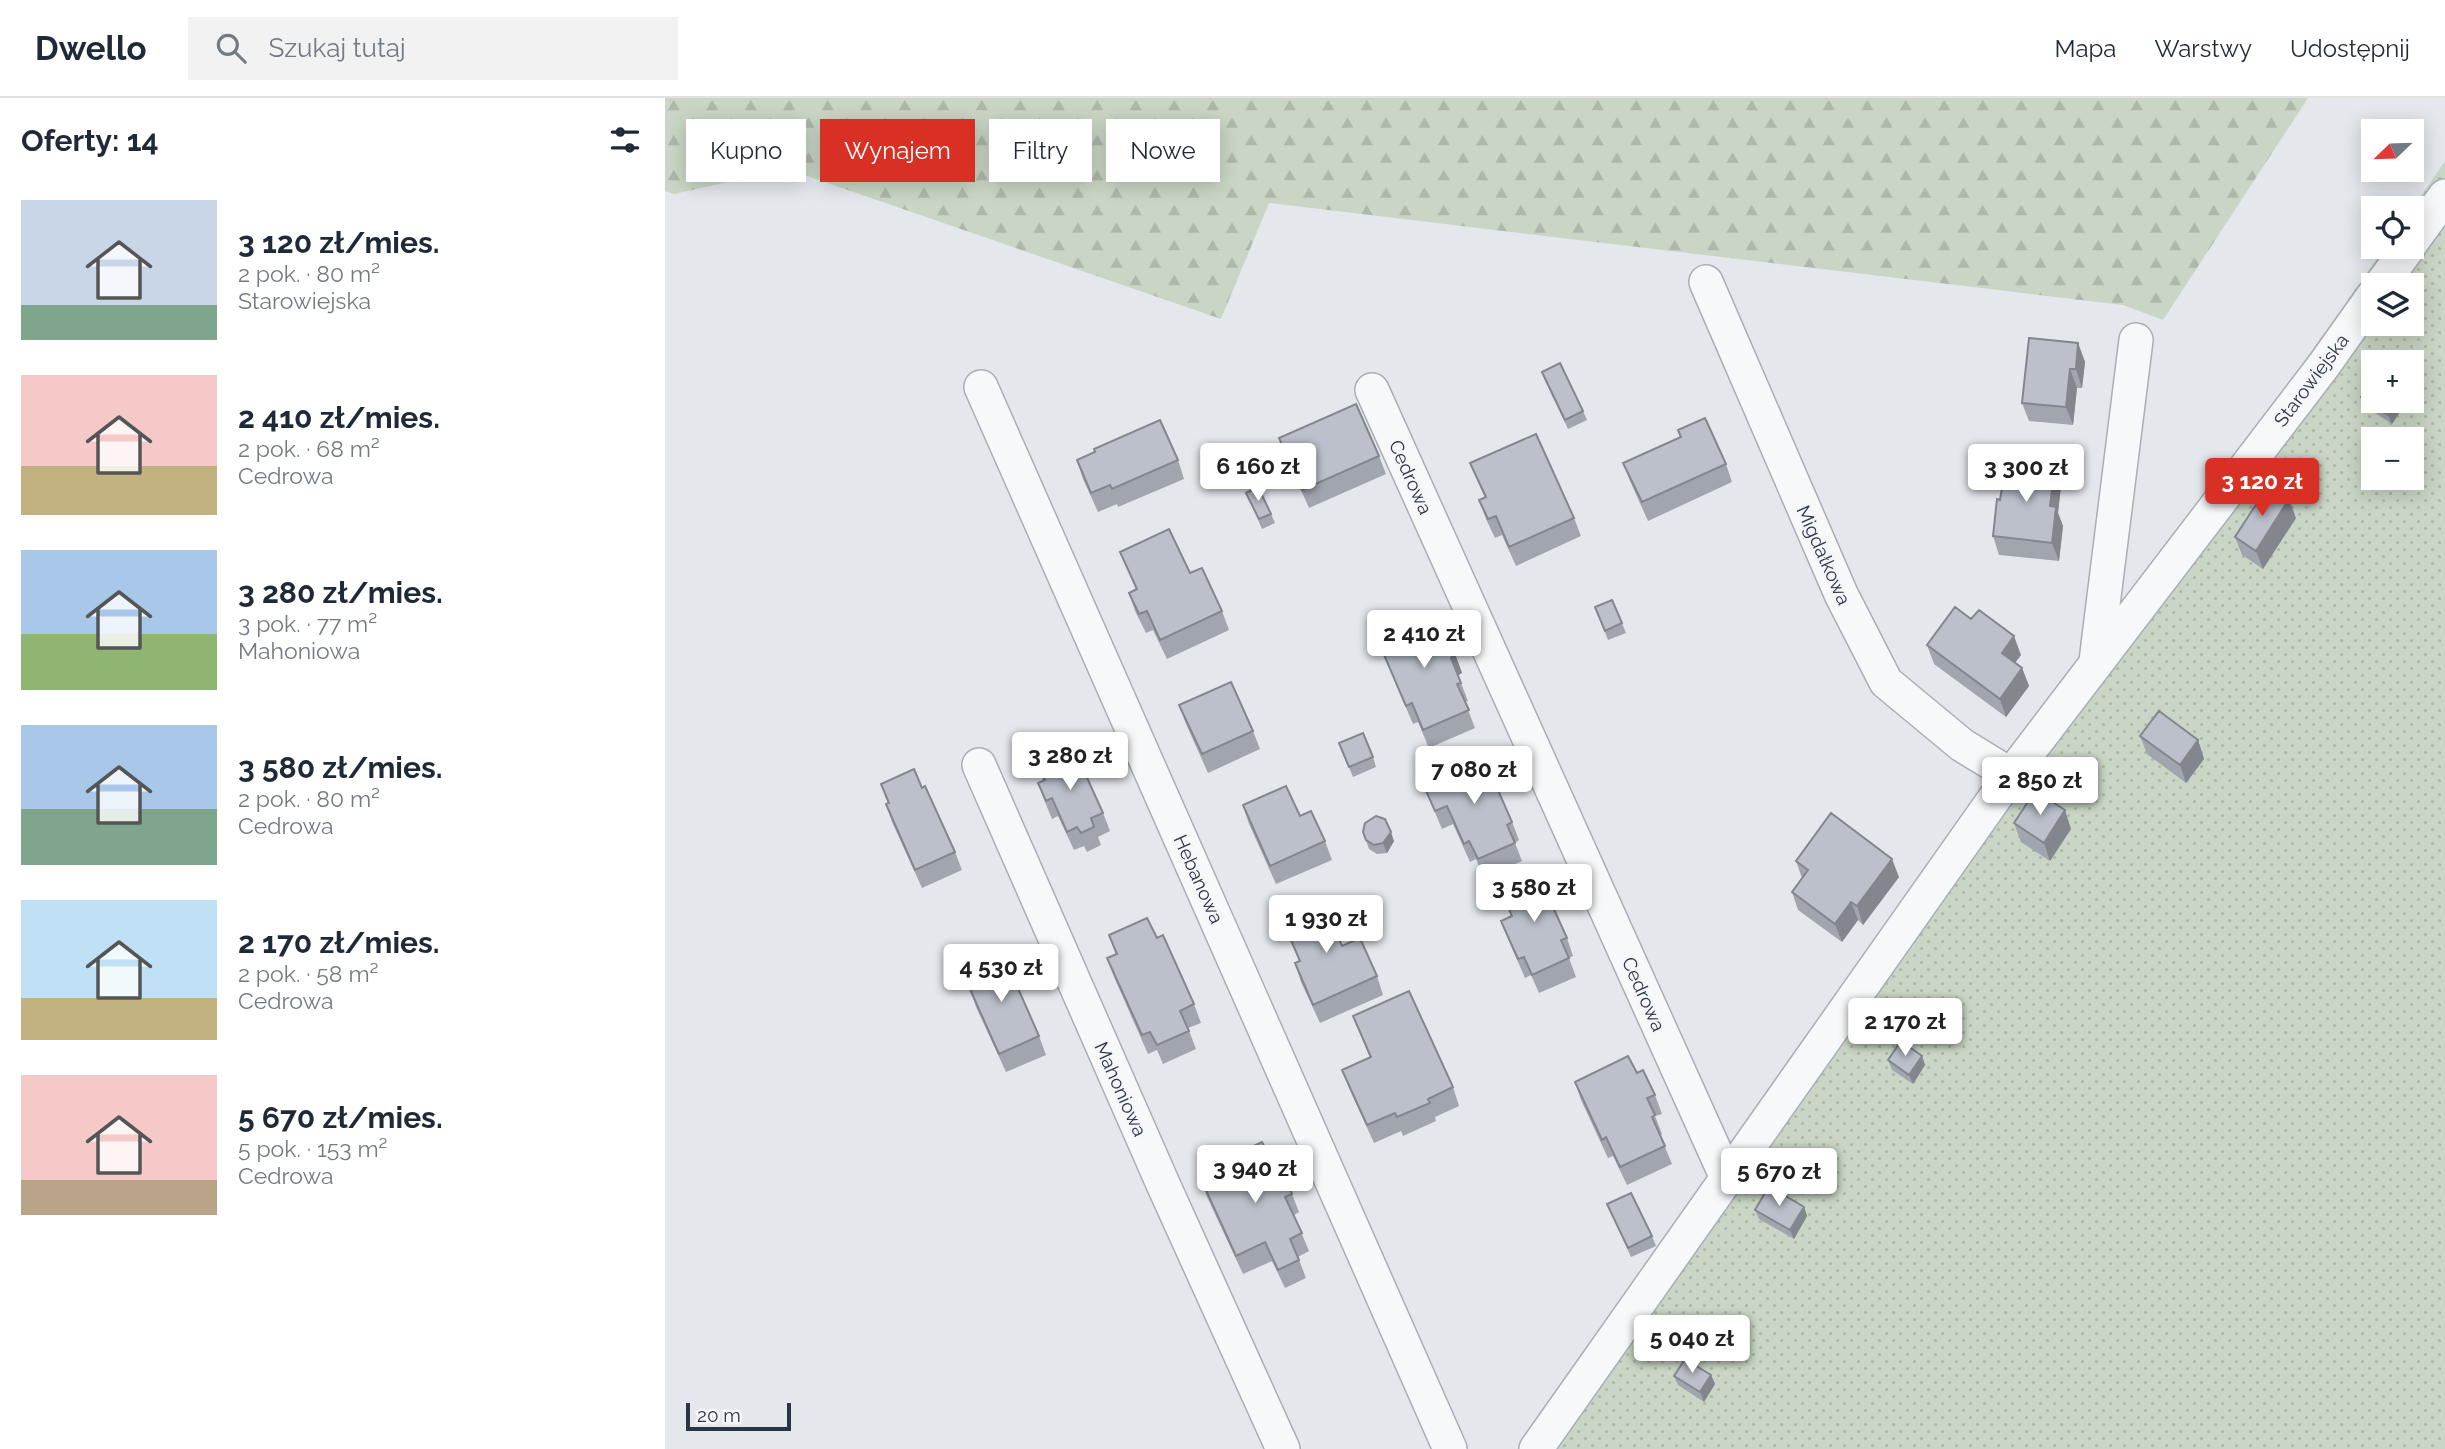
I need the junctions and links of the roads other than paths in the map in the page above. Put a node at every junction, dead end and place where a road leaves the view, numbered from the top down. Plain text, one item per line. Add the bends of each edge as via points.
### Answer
1 (2445, 196) edge
2 (2424, 225) edge
3 (1706, 282) dead end
4 (2361, 312) edge
5 (2136, 340) dead end
6 (981, 387) dead end
7 (1372, 390) dead end
8 (2096, 663) junction
9 (979, 765) dead end
10 (2011, 775) junction
11 (1727, 1178) junction
12 (1283, 1449) edge
13 (1450, 1449) edge
14 (1536, 1449) edge

1 - 2 street
3 - 10 street, Migdałkowa via 1840,594 1886,682 1962,745
4 - 8 street, Starowiejska
5 - 8 street
6 - 13 street, Hebanowa
7 - 11 street, Cedrowa
8 - 10 street, Starowiejska
9 - 12 street, Mahoniowa
10 - 11 street, Starowiejska
11 - 14 street, Starowiejska

